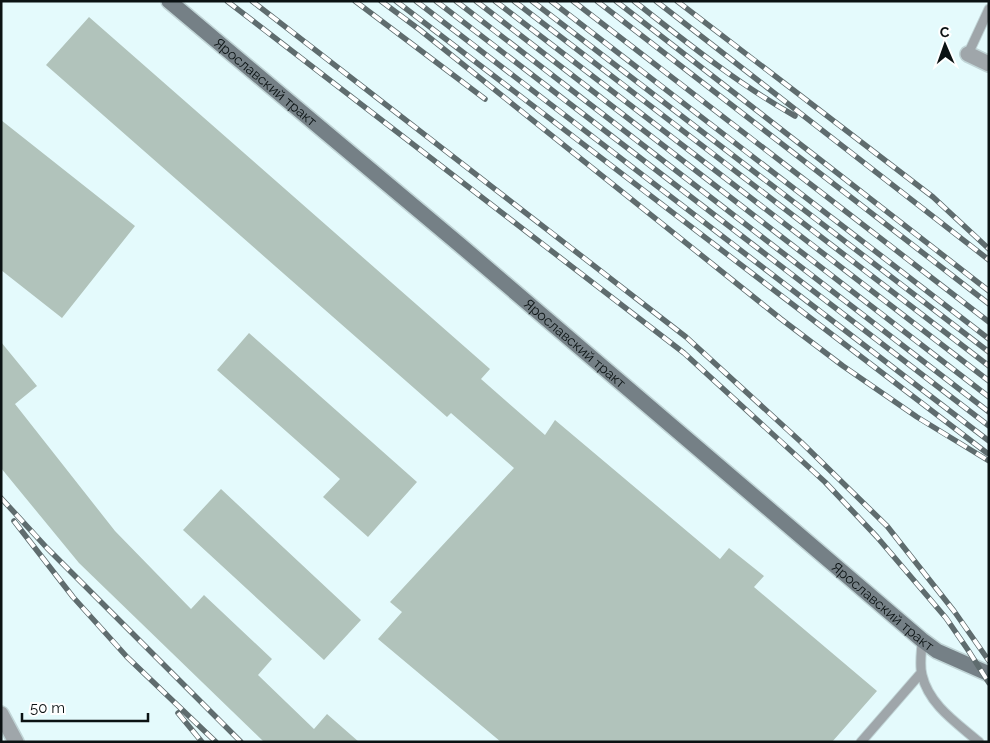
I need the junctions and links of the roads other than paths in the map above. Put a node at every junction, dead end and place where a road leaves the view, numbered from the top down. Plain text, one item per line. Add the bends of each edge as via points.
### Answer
1 (169, 1) edge
2 (989, 9) edge
3 (968, 54) joint
4 (989, 64) edge
5 (922, 640) junction
6 (921, 673) junction
7 (989, 674) edge
8 (1, 714) edge
9 (16, 742) edge
10 (861, 742) edge
11 (979, 742) edge

1 - 5 street, Ярославский тракт
2 - 3 lane
3 - 4 street
5 - 6 lane
5 - 7 street, Ярославский тракт via 937,651
6 - 10 lane
6 - 11 lane via 928,693 947,715
8 - 9 street

